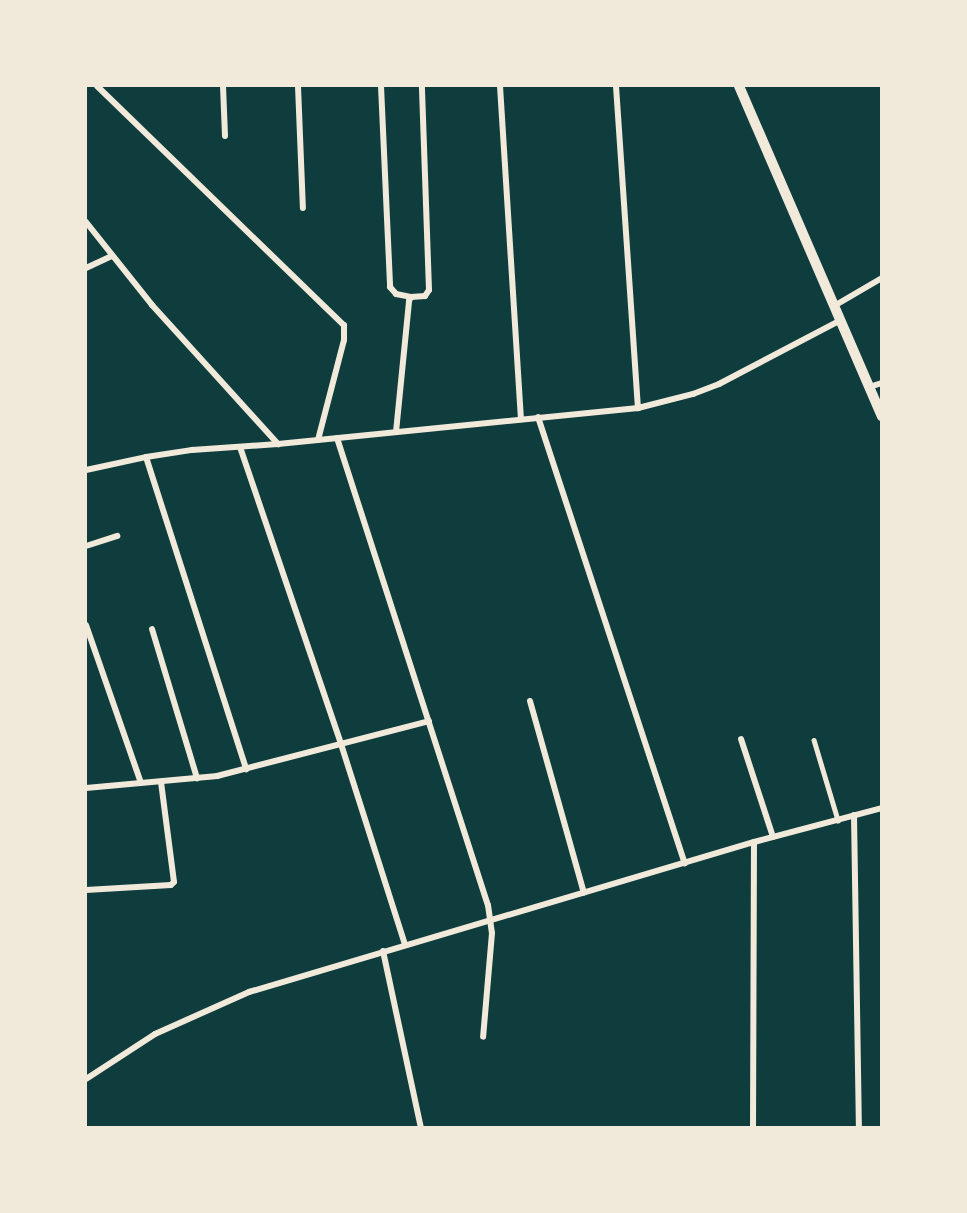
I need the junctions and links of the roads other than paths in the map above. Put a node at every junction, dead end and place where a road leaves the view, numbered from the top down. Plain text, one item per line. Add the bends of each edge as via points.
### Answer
1 (97, 86) edge
2 (223, 86) edge
3 (298, 86) edge
4 (381, 86) edge
5 (422, 86) edge
6 (500, 86) edge
7 (616, 86) edge
8 (739, 86) edge
9 (225, 136) dead end
10 (303, 208) dead end
11 (86, 222) edge
12 (112, 256) junction
13 (86, 268) edge
14 (882, 278) edge
15 (411, 297) junction
16 (834, 306) junction
17 (841, 320) junction
18 (882, 383) edge
19 (869, 387) junction
20 (638, 408) junction
21 (882, 416) edge
22 (538, 417) junction
23 (521, 419) junction
24 (396, 432) junction
25 (337, 438) junction
26 (318, 440) junction
27 (278, 444) junction
28 (240, 447) junction
29 (146, 456) junction
30 (86, 471) edge
31 (117, 536) dead end
32 (86, 546) edge
33 (86, 625) edge
34 (152, 629) dead end
35 (530, 701) dead end
36 (429, 721) junction
37 (741, 739) dead end
38 (814, 740) dead end
39 (341, 744) junction
40 (246, 769) junction
41 (196, 778) junction
42 (161, 782) junction
43 (141, 783) junction
44 (86, 788) edge
45 (882, 808) edge
46 (855, 815) junction
47 (838, 820) junction
48 (773, 837) junction
49 (754, 842) junction
50 (685, 863) junction
51 (86, 890) edge
52 (584, 893) junction
53 (490, 919) junction
54 (405, 944) junction
55 (383, 951) junction
56 (483, 1037) dead end
57 (86, 1079) edge
58 (421, 1128) edge
59 (753, 1128) edge
60 (859, 1128) edge

1 - 26 street via 344,325 344,340
2 - 9 street
3 - 10 street
4 - 15 street via 390,286 396,294
5 - 15 street via 430,288 425,296
6 - 23 street
7 - 20 street
8 - 16 street
11 - 12 street
12 - 13 street
12 - 27 street
14 - 16 street
15 - 24 street
16 - 17 street
17 - 19 street
17 - 20 street via 719,384
18 - 19 street
19 - 21 street
20 - 22 street
22 - 23 street
22 - 50 street
23 - 24 street
24 - 25 street
25 - 26 street
25 - 36 street
26 - 27 street
27 - 28 street
28 - 29 street
28 - 39 street
29 - 30 street
29 - 40 street
31 - 32 street
33 - 43 street
34 - 41 street
35 - 52 street
36 - 39 street
36 - 53 street
37 - 48 street
38 - 47 lane
39 - 40 street
39 - 54 street
40 - 41 street
41 - 42 street
42 - 43 street
42 - 51 street via 174,882
43 - 44 street
45 - 46 street
46 - 47 street
46 - 60 street
47 - 48 street
48 - 49 street
49 - 50 street
49 - 59 street
50 - 52 street
52 - 53 street
53 - 54 street
53 - 56 street
54 - 55 street
55 - 57 street via 249,992 155,1034
55 - 58 street

